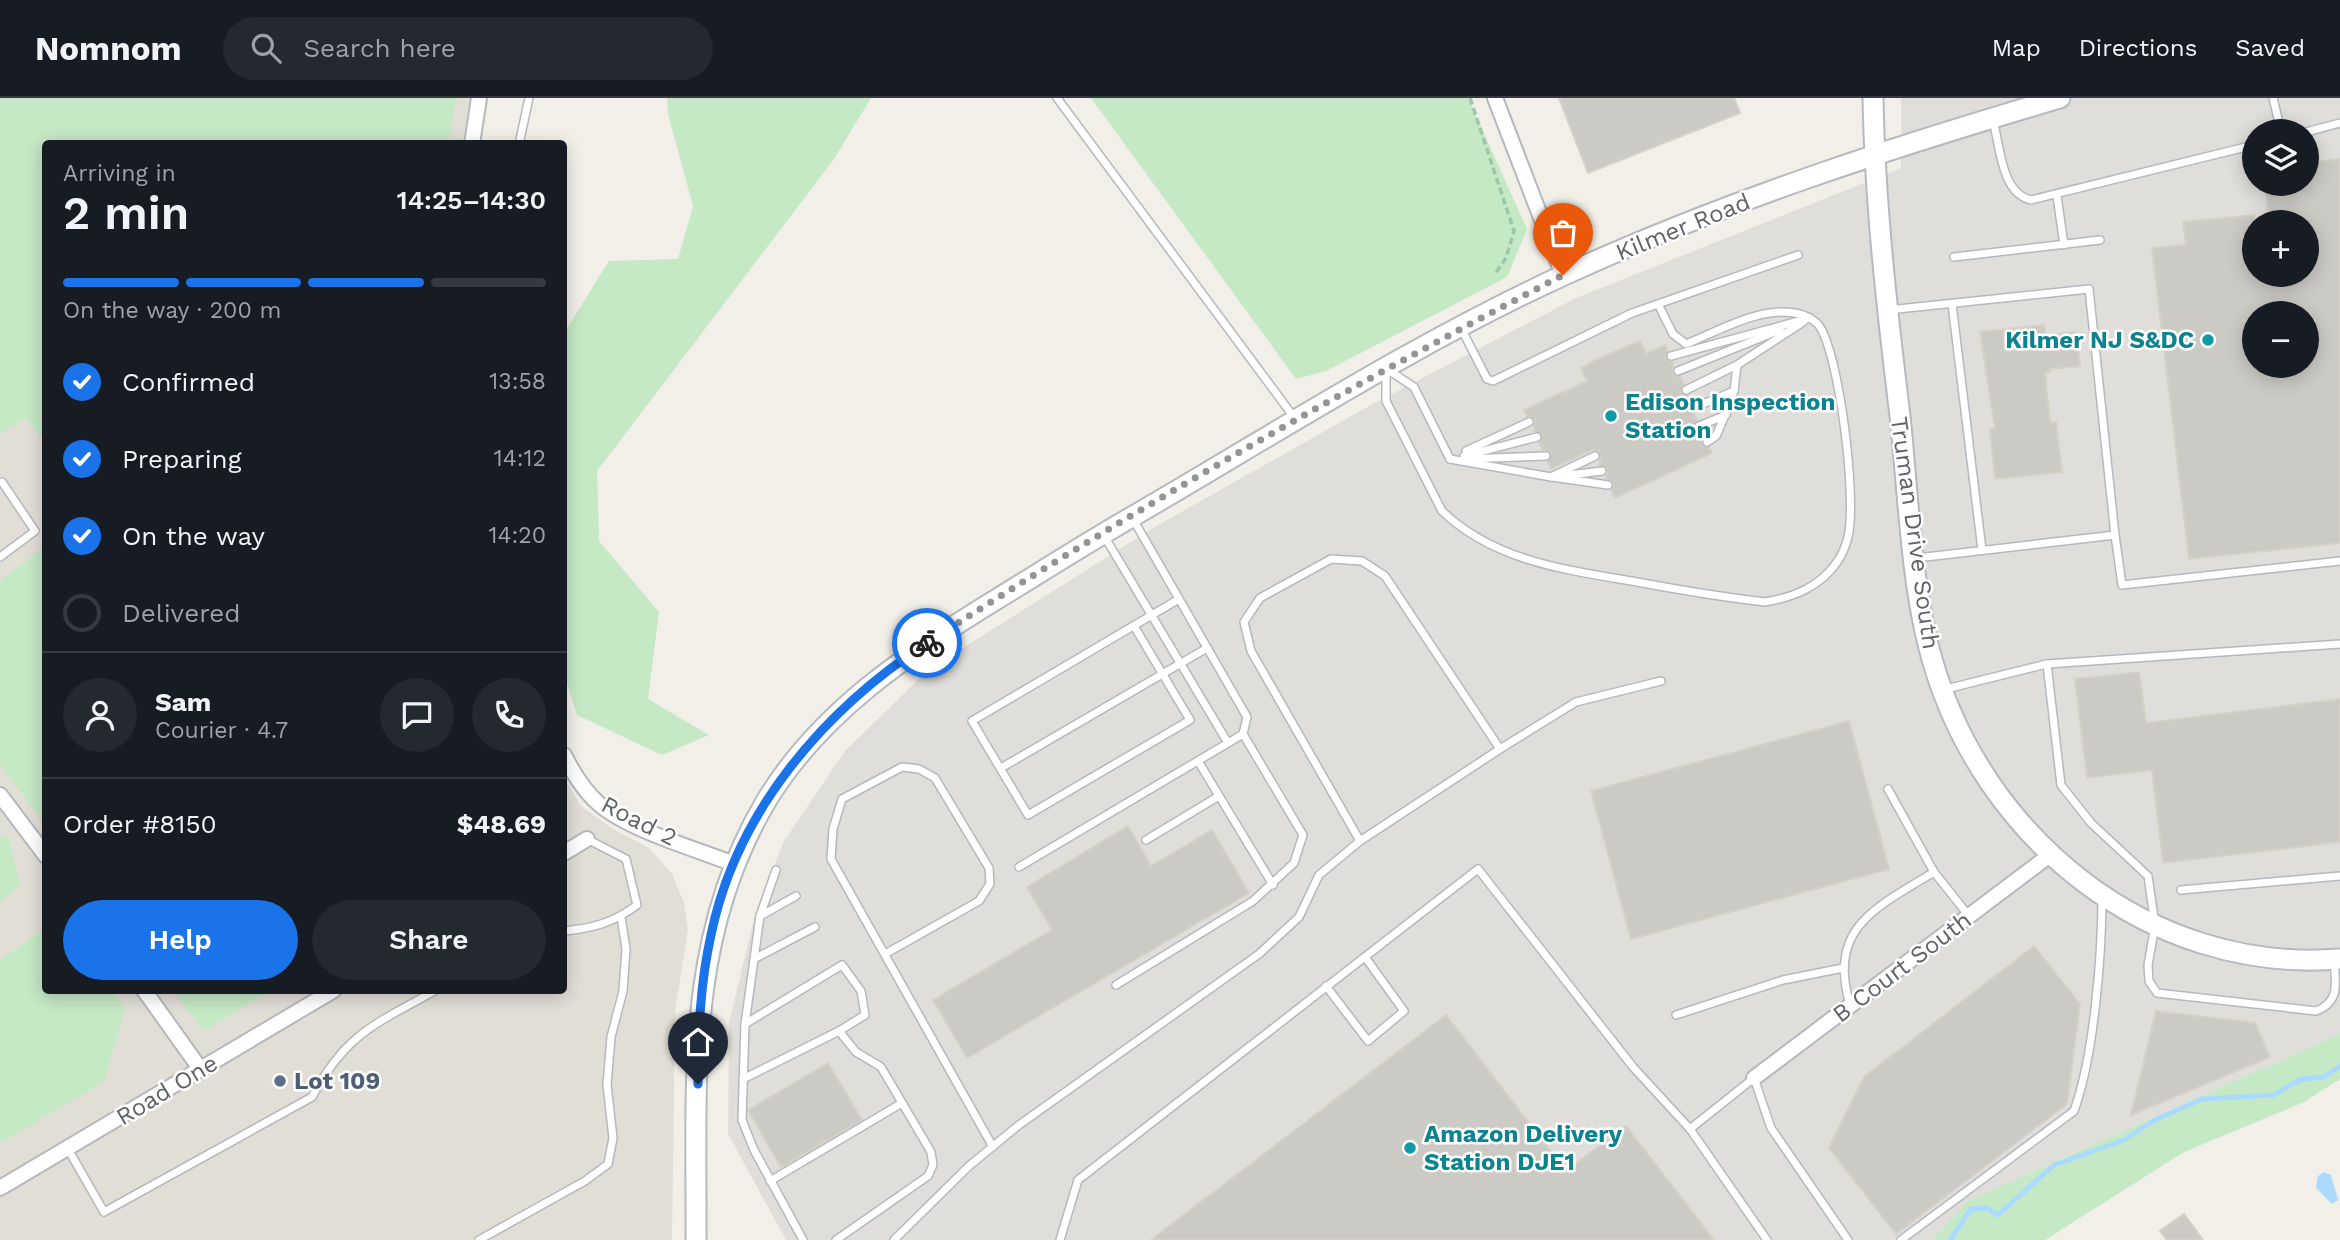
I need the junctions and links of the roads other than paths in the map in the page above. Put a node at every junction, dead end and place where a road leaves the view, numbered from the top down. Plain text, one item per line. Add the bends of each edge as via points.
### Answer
1 (479, 98) edge
2 (529, 98) edge
3 (1057, 98) edge
4 (1495, 98) edge
5 (1873, 98) edge
6 (2060, 98) edge
7 (2273, 98) edge
8 (1993, 118) junction
9 (2278, 119) edge
10 (2340, 123) edge
11 (2319, 129) edge
12 (473, 140) edge
13 (520, 140) edge
14 (2242, 148) edge
15 (1874, 154) junction
16 (2057, 196) junction
17 (2100, 240) dead end
18 (2064, 245) junction
19 (1798, 255) dead end
20 (1954, 257) dead end
21 (1563, 275) junction
22 (1658, 304) junction
23 (1952, 304) junction
24 (1887, 310) junction
25 (1810, 318) junction
26 (1461, 328) junction
27 (1671, 356) dead end
28 (1737, 365) junction
29 (1386, 368) junction
30 (1678, 371) dead end
31 (1686, 390) dead end
32 (1734, 391) junction
33 (1691, 409) dead end
34 (1726, 415) junction
35 (1296, 421) junction
36 (1530, 422) dead end
37 (1699, 426) dead end
38 (1537, 437) dead end
39 (1707, 442) dead end
40 (1546, 456) dead end
41 (1595, 456) dead end
42 (1450, 459) junction
43 (1602, 471) dead end
44 (1551, 477) junction
45 (2, 482) dead end
46 (1608, 485) dead end
47 (1131, 517) junction
48 (1103, 534) junction
49 (2115, 535) junction
50 (1982, 550) junction
51 (0, 557) edge
52 (1916, 558) junction
53 (2340, 561) edge
54 (1179, 599) junction
55 (1152, 615) junction
56 (1134, 626) junction
57 (2340, 643) edge
58 (1207, 648) junction
59 (1180, 664) junction
60 (2047, 664) junction
61 (1163, 674) junction
62 (1661, 681) dead end
63 (1942, 690) junction
64 (1243, 734) junction
65 (1228, 743) junction
66 (1500, 749) junction
67 (567, 761) edge
68 (1198, 761) junction
69 (1001, 768) junction
70 (1888, 789) dead end
71 (0, 795) edge
72 (1219, 796) junction
73 (587, 839) joint
74 (1146, 840) dead end
75 (1360, 841) junction
76 (42, 851) edge
77 (567, 851) edge
78 (2050, 855) junction
79 (734, 864) junction
80 (1019, 867) dead end
81 (776, 870) dead end
82 (1934, 872) junction
83 (2340, 876) edge
84 (1273, 885) junction
85 (2181, 890) dead end
86 (2102, 894) junction
87 (796, 896) dead end
88 (760, 916) junction
89 (1969, 916) junction
90 (621, 917) junction
91 (2154, 925) junction
92 (815, 927) dead end
93 (567, 931) edge
94 (885, 954) junction
95 (1365, 957) junction
96 (754, 959) junction
97 (2337, 959) edge
98 (1843, 968) junction
99 (1116, 985) dead end
100 (1326, 986) junction
101 (147, 994) edge
102 (327, 994) edge
103 (429, 994) edge
104 (1850, 1006) junction
105 (1676, 1015) dead end
106 (745, 1024) junction
107 (839, 1031) junction
108 (201, 1070) junction
109 (1754, 1078) junction
110 (743, 1079) junction
111 (902, 1103) junction
112 (1690, 1129) junction
113 (993, 1147) junction
114 (68, 1149) junction
115 (770, 1181) junction
116 (0, 1188) edge
117 (479, 1240) edge
118 (696, 1240) edge
119 (803, 1240) edge
120 (836, 1240) edge
121 (894, 1240) edge
122 (1060, 1240) edge
123 (1767, 1240) edge
124 (1848, 1240) edge
125 (1901, 1240) edge

1 - 12 street
2 - 13 lane
3 - 35 lane
4 - 21 street
5 - 15 street, Truman Drive South
6 - 8 street, Kilmer Road
7 - 9 lane
8 - 15 street, Kilmer Road
8 - 16 lane via 2014,191 2031,200
10 - 11 lane
14 - 16 lane
15 - 21 street, Kilmer Road
15 - 24 street, Truman Drive South
16 - 18 lane
17 - 18 lane
18 - 20 lane
19 - 22 lane
21 - 26 street, Kilmer Road
22 - 25 lane via 1673,334 1686,344 1757,316 1782,312
22 - 26 lane via 1493,381 1487,379
23 - 24 lane
23 - 49 lane via 2089,289
23 - 50 lane
24 - 52 street, Truman Drive South
25 - 27 lane
25 - 28 lane
25 - 29 lane via 1819,324 1837,370 1850,499 1848,537 1838,561 1819,582 1791,597 1765,602 1544,567 1508,554 1454,523 1430,492 1386,401
25 - 30 lane
26 - 29 street, Kilmer Road
28 - 31 lane
28 - 32 lane
29 - 35 street, Kilmer Road
29 - 42 lane via 1414,387
32 - 33 lane
32 - 34 lane
34 - 37 lane
34 - 39 lane via 1716,436
35 - 47 street, Kilmer Road
36 - 42 lane
38 - 42 lane
40 - 42 lane
41 - 44 lane
42 - 44 lane
43 - 44 lane
44 - 46 lane
45 - 51 lane via 35,531
47 - 48 street, Kilmer Road
47 - 54 lane
48 - 55 lane
48 - 79 street, Kilmer Road via 903,659 817,733 765,803
49 - 50 lane
49 - 53 lane via 2122,585
50 - 52 lane
52 - 63 street, Truman Drive South via 1923,622
54 - 55 lane
54 - 58 lane
55 - 56 lane
55 - 59 lane
56 - 61 lane
56 - 69 lane via 972,721
57 - 60 lane
58 - 59 lane
58 - 64 lane via 1247,717
59 - 61 lane
59 - 65 lane
60 - 63 lane
60 - 91 lane via 2061,785 2091,824 2148,876
61 - 69 lane
61 - 69 lane via 1190,720 1028,815
62 - 66 lane via 1576,702
63 - 78 street, Truman Drive South via 1976,766
64 - 65 lane
64 - 84 lane via 1303,835 1294,863
65 - 68 lane
66 - 75 lane
66 - 75 lane via 1385,576 1362,561 1331,559 1260,598 1244,622 1251,651
67 - 79 street, Road 2 via 600,805 647,831
68 - 72 lane
68 - 80 lane
70 - 82 lane
71 - 76 street
72 - 74 lane
72 - 84 lane
73 - 77 street
73 - 90 lane via 626,859 637,905
75 - 113 lane via 1319,875 1299,917 1259,954
78 - 86 street, Truman Drive South
78 - 89 street, B Court South
79 - 118 street, Kilmer Road via 711,933 702,987
81 - 88 lane
82 - 89 lane
82 - 98 lane via 1867,914 1844,952
83 - 85 lane
84 - 99 lane
86 - 91 street, Truman Drive South
86 - 125 lane via 2092,1013 2074,1111
87 - 88 lane
88 - 96 lane
89 - 104 street, B Court South
90 - 93 lane via 596,928
90 - 117 lane via 625,963 611,1037 607,1085 613,1138 608,1164
91 - 97 street, Truman Drive South via 2253,956
91 - 97 lane via 2148,965 2149,981 2157,993 2316,1011 2329,1007 2336,996
92 - 96 lane
94 - 94 lane via 831,859 833,829 842,799 902,767 919,769 936,778 989,868 990,884 979,901
94 - 113 lane
95 - 100 lane
95 - 100 lane via 1405,1010 1368,1041
95 - 112 lane via 1478,869 1633,1068
96 - 106 lane
98 - 104 lane
98 - 105 lane via 1783,980
100 - 122 lane via 1078,1180
101 - 108 street
102 - 108 street, Road One
103 - 114 lane via 357,1035 329,1066 312,1097 103,1212
104 - 109 street, B Court South
106 - 107 lane via 842,965 861,991 864,1015
106 - 110 lane
107 - 110 lane
107 - 111 lane via 856,1052 881,1068
108 - 114 street, Road One
109 - 112 lane
109 - 124 lane via 1771,1128
110 - 115 lane via 742,1120
111 - 115 lane
111 - 120 lane via 931,1152 929,1176
112 - 123 lane
113 - 121 lane
114 - 116 street, Road One
115 - 119 lane

